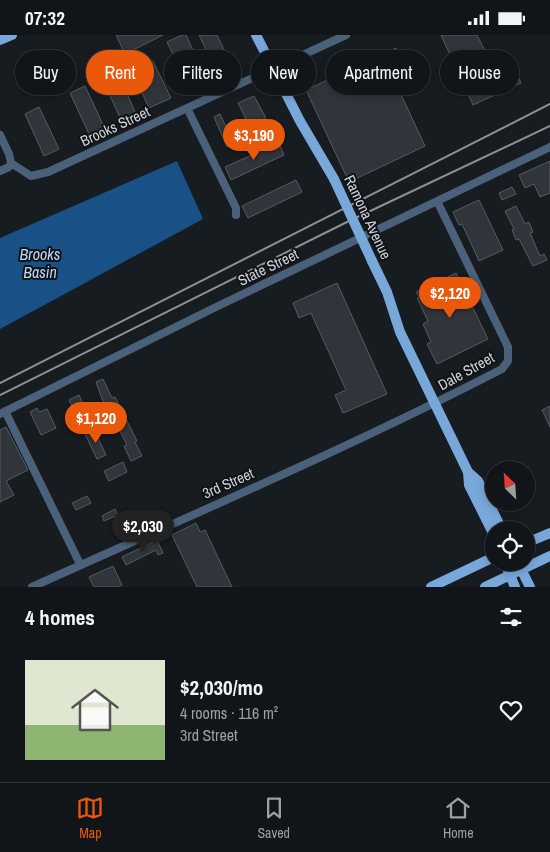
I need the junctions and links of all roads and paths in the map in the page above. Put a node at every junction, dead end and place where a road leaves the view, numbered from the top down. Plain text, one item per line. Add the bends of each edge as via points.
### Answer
1 (12, 35) edge
2 (256, 35) edge
3 (346, 35) edge
4 (0, 40) edge
5 (264, 50) edge
6 (314, 50) edge
7 (251, 79) edge
8 (286, 95) edge
9 (187, 108) junction
10 (0, 135) edge
11 (550, 147) edge
12 (11, 163) junction
13 (0, 171) edge
14 (437, 201) junction
15 (236, 215) dead end
16 (435, 404) junction
17 (2, 413) edge
18 (468, 472) junction
19 (487, 521) edge
20 (498, 521) edge
21 (550, 533) edge
22 (535, 539) edge
23 (550, 556) edge
24 (485, 561) edge
25 (535, 561) edge
26 (80, 564) junction
27 (508, 571) edge
28 (514, 571) edge
29 (522, 571) edge
30 (510, 575) junction
31 (32, 587) edge
32 (431, 587) edge
33 (485, 587) edge
34 (515, 587) edge
35 (530, 587) edge

1 - 4 main road
2 - 5 main road, Ramona Avenue
3 - 6 street, Brooks Street
7 - 9 street, Brooks Street
8 - 16 main road, Ramona Avenue, bridge via 334,179
9 - 12 street, Brooks Street via 48,172 31,175
9 - 15 street via 236,208
10 - 12 street
11 - 14 street, State Street
12 - 13 street
14 - 16 street, Dale Street via 508,347 508,361 502,369
14 - 17 street, State Street
16 - 18 main road, Ramona Avenue
16 - 26 street, 3rd Street
17 - 26 street
18 - 19 main road, Ramona Avenue via 469,485
18 - 20 main road, Ramona Avenue via 478,481
21 - 22 main road
23 - 25 main road
24 - 32 main road
26 - 31 street, 3rd Street
27 - 30 main road
28 - 30 main road
29 - 35 main road
30 - 33 main road
30 - 34 main road

